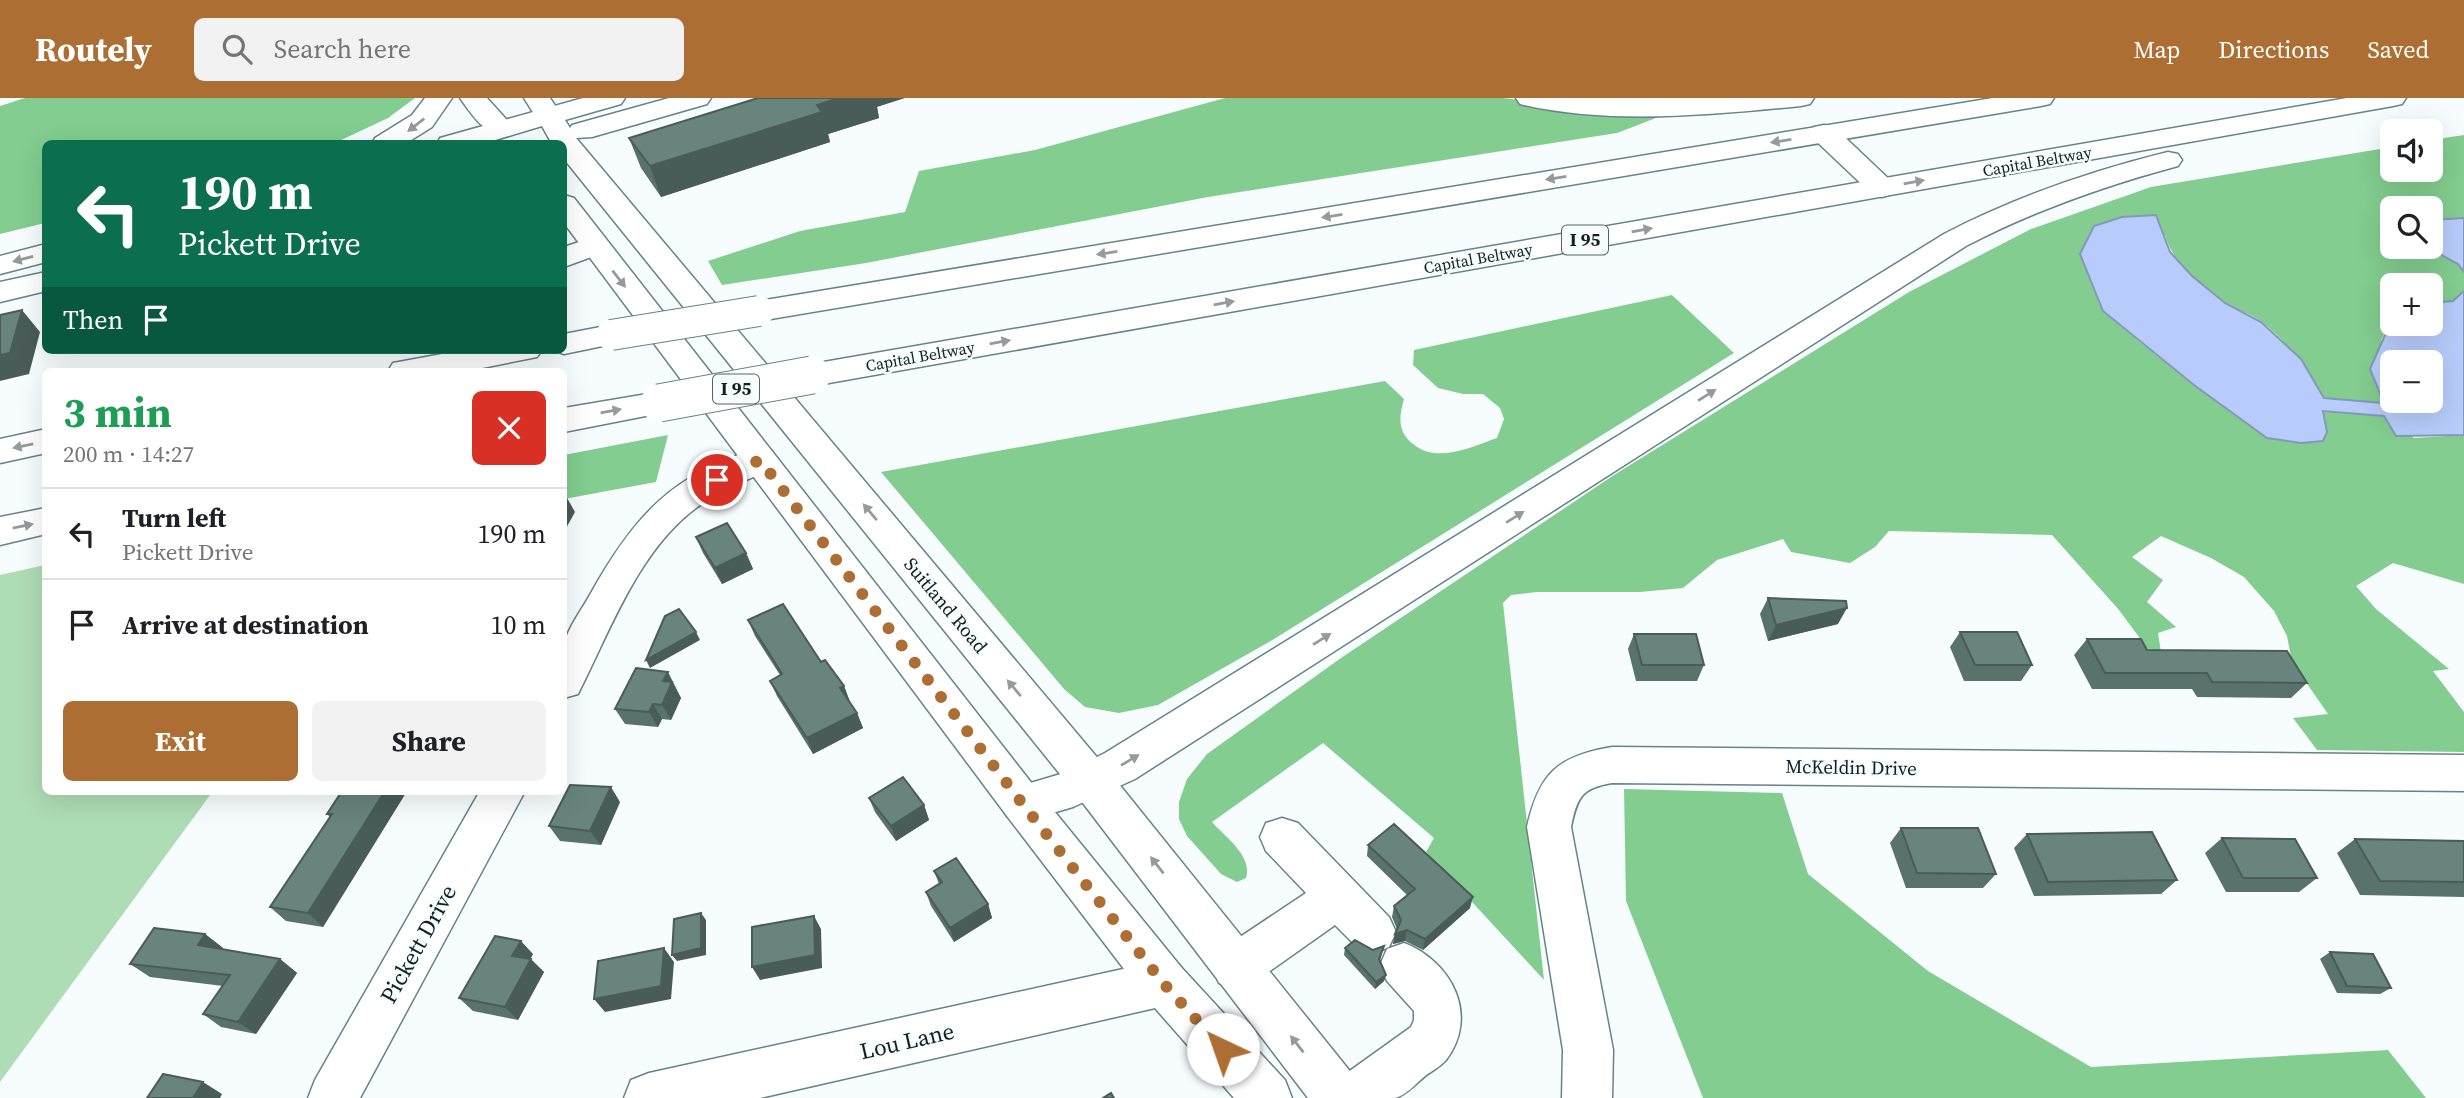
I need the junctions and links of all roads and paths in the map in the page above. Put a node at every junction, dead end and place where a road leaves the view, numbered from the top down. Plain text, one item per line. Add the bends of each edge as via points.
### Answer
1 (439, 98) edge
2 (473, 98) edge
3 (612, 98) edge
4 (698, 98) edge
5 (1529, 98) edge
6 (1801, 98) edge
7 (2041, 98) edge
8 (2393, 98) edge
9 (2357, 105) junction
10 (656, 110) junction
11 (547, 124) edge
12 (1824, 134) junction
13 (507, 136) edge
14 (391, 140) edge
15 (478, 140) edge
16 (608, 167) junction
17 (1882, 188) junction
18 (567, 208) edge
19 (594, 246) junction
20 (42, 254) edge
21 (567, 257) edge
22 (0, 265) edge
23 (42, 282) edge
24 (0, 292) edge
25 (567, 343) edge
26 (503, 354) edge
27 (422, 368) edge
28 (567, 419) edge
29 (42, 442) edge
30 (0, 451) edge
31 (760, 460) junction
32 (42, 522) edge
33 (0, 531) edge
34 (567, 677) edge
35 (2464, 774) edge
36 (1091, 781) junction
37 (501, 795) edge
38 (1022, 803) junction
39 (1282, 837) dead end
40 (1339, 896) junction
41 (1236, 967) junction
42 (1164, 984) junction
43 (333, 1098) edge
44 (649, 1098) edge
45 (1267, 1098) edge
46 (1339, 1098) edge
47 (1355, 1098) edge
48 (1587, 1098) edge

1 -> 14 main road via 422,121
2 - 13 main road
3 - 11 main road
4 - 10 main road
5 - 6 main road via 1686,108
7 - 12 main road
8 - 9 main road, Capital Beltway / I 95
17 -> 9 main road, Capital Beltway / I 95
36 -> 9 main road via 1987,222 2098,180 2173,158 2257,142
10 - 11 main road
10 - 16 main road via 620,137
11 - 13 main road
11 - 16 main road, Suitland Road
12 - 17 main road
12 -> 25 main road, bridge
13 - 15 main road
36 -> 16 main road, Suitland Road
28 -> 17 main road, Capital Beltway / I 95, bridge
18 - 19 main road
19 - 21 main road
19 -> 31 main road
20 -> 22 main road
23 - 24 main road
26 - 27 main road
29 -> 30 main road
31 - 34 main road via 688,495 661,518 633,557
31 - 38 main road
33 -> 32 main road
35 - 48 main road, McKeldin Drive via 1612,765 1587,769 1566,781 1554,799 1549,827 1588,1050
36 - 38 main road
41 -> 36 main road, Suitland Road
37 - 43 main road, Pickett Drive
38 - 42 main road
39 - 40 main road
40 - 41 main road
40 - 47 main road via 1438,1005 1440,1018 1428,1044
46 -> 41 main road, Suitland Road
42 - 44 main road, Lou Lane
42 - 45 main road

